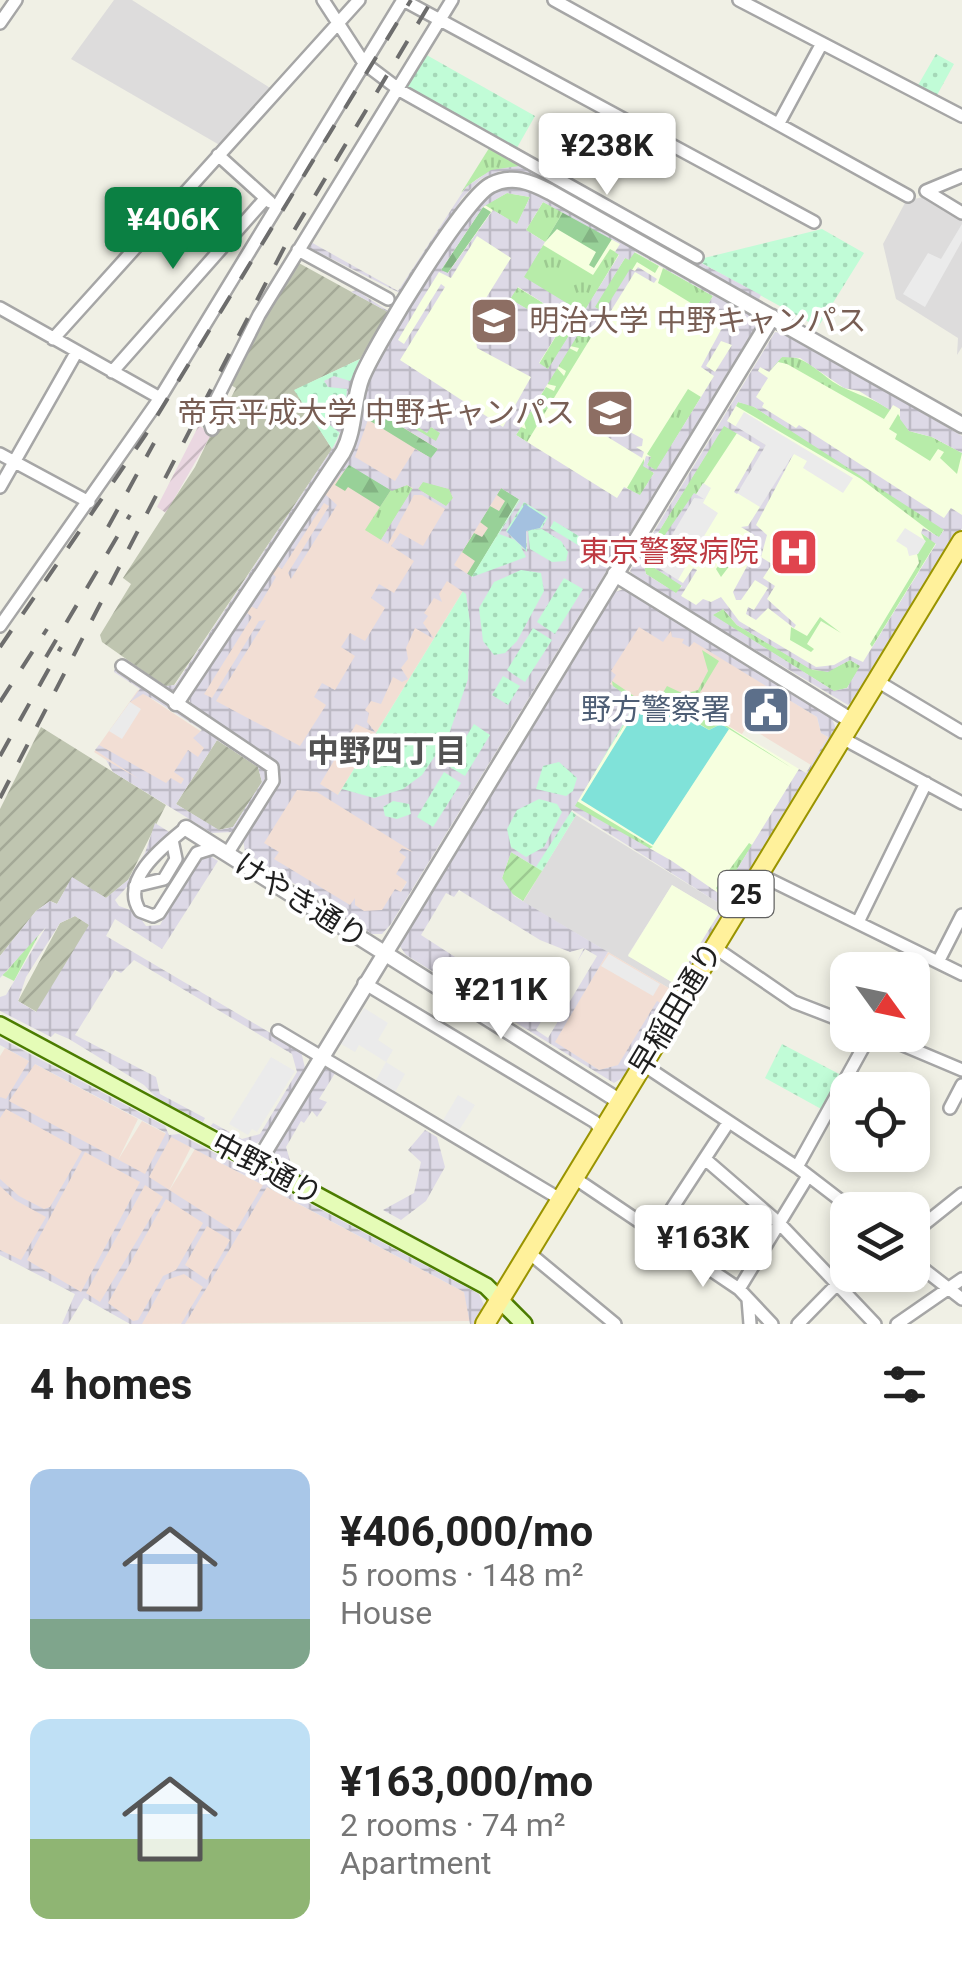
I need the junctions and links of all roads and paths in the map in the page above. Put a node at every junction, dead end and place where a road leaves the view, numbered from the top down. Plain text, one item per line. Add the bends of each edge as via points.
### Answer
1 (323, 0) edge
2 (359, 0) edge
3 (403, 0) edge
4 (452, 0) edge
5 (554, 0) edge
6 (738, 0) edge
7 (10, 2) edge
8 (439, 21) junction
9 (0, 23) edge
10 (338, 23) junction
11 (822, 44) junction
12 (364, 63) junction
13 (398, 88) junction
14 (962, 116) edge
15 (779, 123) junction
16 (218, 156) junction
17 (962, 176) edge
18 (908, 196) dead end
19 (265, 199) junction
20 (278, 207) junction
21 (962, 213) edge
22 (814, 222) dead end
23 (298, 250) junction
24 (697, 257) dead end
25 (388, 299) dead end
26 (0, 308) edge
27 (772, 317) junction
28 (53, 340) junction
29 (76, 352) junction
30 (112, 372) junction
31 (160, 398) junction
32 (962, 425) edge
33 (212, 429) dead end
34 (0, 454) edge
35 (14, 462) junction
36 (0, 487) edge
37 (89, 502) junction
38 (962, 541) edge
39 (615, 574) junction
40 (0, 626) edge
41 (122, 666) dead end
42 (876, 681) junction
43 (176, 703) junction
44 (852, 721) junction
45 (962, 732) edge
46 (842, 738) junction
47 (926, 783) junction
48 (960, 797) edge
49 (186, 828) joint
50 (172, 840) junction
51 (222, 850) junction
52 (758, 874) junction
53 (135, 886) junction
54 (962, 915) edge
55 (858, 922) junction
56 (714, 947) junction
57 (383, 952) junction
58 (938, 962) junction
59 (962, 974) edge
60 (364, 983) junction
61 (830, 1015) edge
62 (0, 1025) edge
63 (278, 1030) dead end
64 (862, 1052) edge
65 (919, 1052) edge
66 (320, 1056) junction
67 (642, 1064) junction
68 (962, 1070) edge
69 (962, 1085) edge
70 (620, 1101) junction
71 (950, 1108) dead end
72 (728, 1123) junction
73 (601, 1131) junction
74 (705, 1158) junction
75 (257, 1164) junction
76 (803, 1171) junction
77 (574, 1177) junction
78 (830, 1192) edge
79 (962, 1194) edge
80 (560, 1199) junction
81 (930, 1220) edge
82 (780, 1223) junction
83 (656, 1234) junction
84 (528, 1252) junction
85 (930, 1275) edge
86 (830, 1278) edge
87 (962, 1279) edge
88 (945, 1288) junction
89 (830, 1291) edge
90 (843, 1292) edge
91 (744, 1294) junction
92 (500, 1298) junction
93 (962, 1299) edge
94 (914, 1314) junction
95 (613, 1322) edge
96 (484, 1324) edge
97 (524, 1324) edge
98 (750, 1324) edge
99 (772, 1324) edge
100 (798, 1324) edge
101 (876, 1324) edge
102 (897, 1324) edge
103 (929, 1324) edge

1 - 10 street
2 - 10 street
3 - 8 street
3 - 12 street
4 - 8 street
5 - 15 street
6 - 11 street
7 - 9 street
8 - 13 street
8 - 22 street
10 - 12 street
10 - 16 street
11 - 14 street
11 - 15 street
12 - 13 street
12 - 20 street
13 - 23 street
13 - 24 street
15 - 18 street
16 - 19 street
16 - 28 street
17 - 21 street via 926,190
19 - 20 street
19 - 30 street
20 - 31 street
23 - 25 street
23 - 33 street via 208,416
26 - 28 street
27 - 32 street
27 - 39 street
27 - 43 street via 537,185 489,185 468,206 366,369 343,452
28 - 29 street
29 - 30 street
29 - 35 street
30 - 31 street
31 - 37 street
34 - 35 street
35 - 36 street
35 - 37 street
37 - 40 street
38 - 42 main road, 早稲田通り / 25
39 - 44 street
39 - 57 street
41 - 43 street
42 - 44 main road, 早稲田通り / 25
42 - 45 street
43 - 51 street via 274,771
44 - 46 main road, 早稲田通り / 25
46 - 47 street
46 - 52 main road, 早稲田通り / 25
47 - 48 street
47 - 55 street
49 - 50 street
49 - 51 street, けやき通り
50 - 53 street
50 - 53 street via 176,859 164,879
51 - 53 street via 202,848 153,916 138,908
51 - 57 street, けやき通り
52 - 55 street
52 - 56 main road, 早稲田通り / 25
54 - 58 street
55 - 58 street
56 - 61 street via 794,1002
56 - 67 main road, 早稲田通り / 25
57 - 60 street
57 - 70 street, けやき通り
58 - 59 street
60 - 66 street
60 - 73 street
62 - 75 main road, 中野通り
63 - 66 street
64 - 76 street
65 - 68 street
66 - 75 street
66 - 80 street
67 - 70 main road, 早稲田通り / 25
67 - 72 street
69 - 71 street
70 - 73 main road, 早稲田通り / 25
72 - 74 street
72 - 76 street
73 - 77 main road, 早稲田通り / 25
74 - 82 street
74 - 83 street
75 - 92 main road, 中野通り
76 - 78 street
76 - 82 street
77 - 80 main road, 早稲田通り / 25
77 - 83 street
79 - 81 street
80 - 84 main road, 早稲田通り / 25
82 - 86 street
82 - 91 street
83 - 91 street
84 - 92 main road, 早稲田通り / 25
84 - 95 street
85 - 88 street
87 - 88 street
88 - 93 street
88 - 94 street
89 - 100 street
90 - 101 street
91 - 98 street
91 - 99 street
92 - 96 main road, 早稲田通り / 25
92 - 97 main road, 中野通り
94 - 102 street
94 - 103 street

